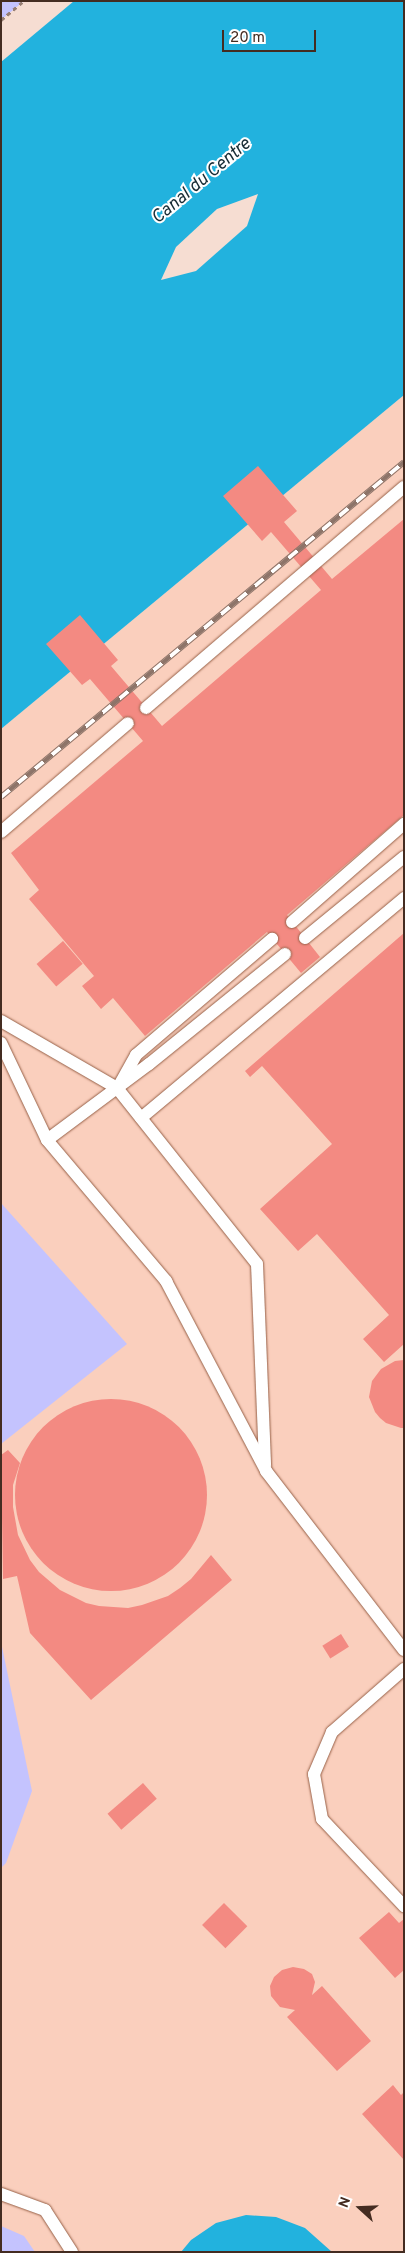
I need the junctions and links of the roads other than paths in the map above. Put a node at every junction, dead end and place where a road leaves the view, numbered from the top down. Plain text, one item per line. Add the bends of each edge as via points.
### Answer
1 (404, 487) edge
2 (146, 708) dead end
3 (128, 723) dead end
4 (404, 824) edge
5 (1, 832) edge
6 (404, 857) edge
7 (404, 898) edge
8 (292, 922) dead end
9 (305, 938) dead end
10 (272, 939) dead end
11 (285, 954) dead end
12 (1, 1021) edge
13 (1, 1044) edge
14 (118, 1088) junction
15 (141, 1118) junction
16 (47, 1140) junction
17 (266, 1471) junction
18 (404, 1650) edge
19 (404, 1669) edge
20 (404, 1906) edge
21 (1, 2194) edge
22 (72, 2252) edge

1 - 2 lane
3 - 5 lane
4 - 8 lane
6 - 9 lane
7 - 15 lane
10 - 14 lane via 136,1055
11 - 14 lane
12 - 14 lane
13 - 16 lane
14 - 15 lane
14 - 16 lane
15 - 17 lane via 257,1264
16 - 17 lane via 166,1281
17 - 18 lane
19 - 20 lane via 332,1732 314,1774 322,1818
21 - 22 lane via 44,2210

